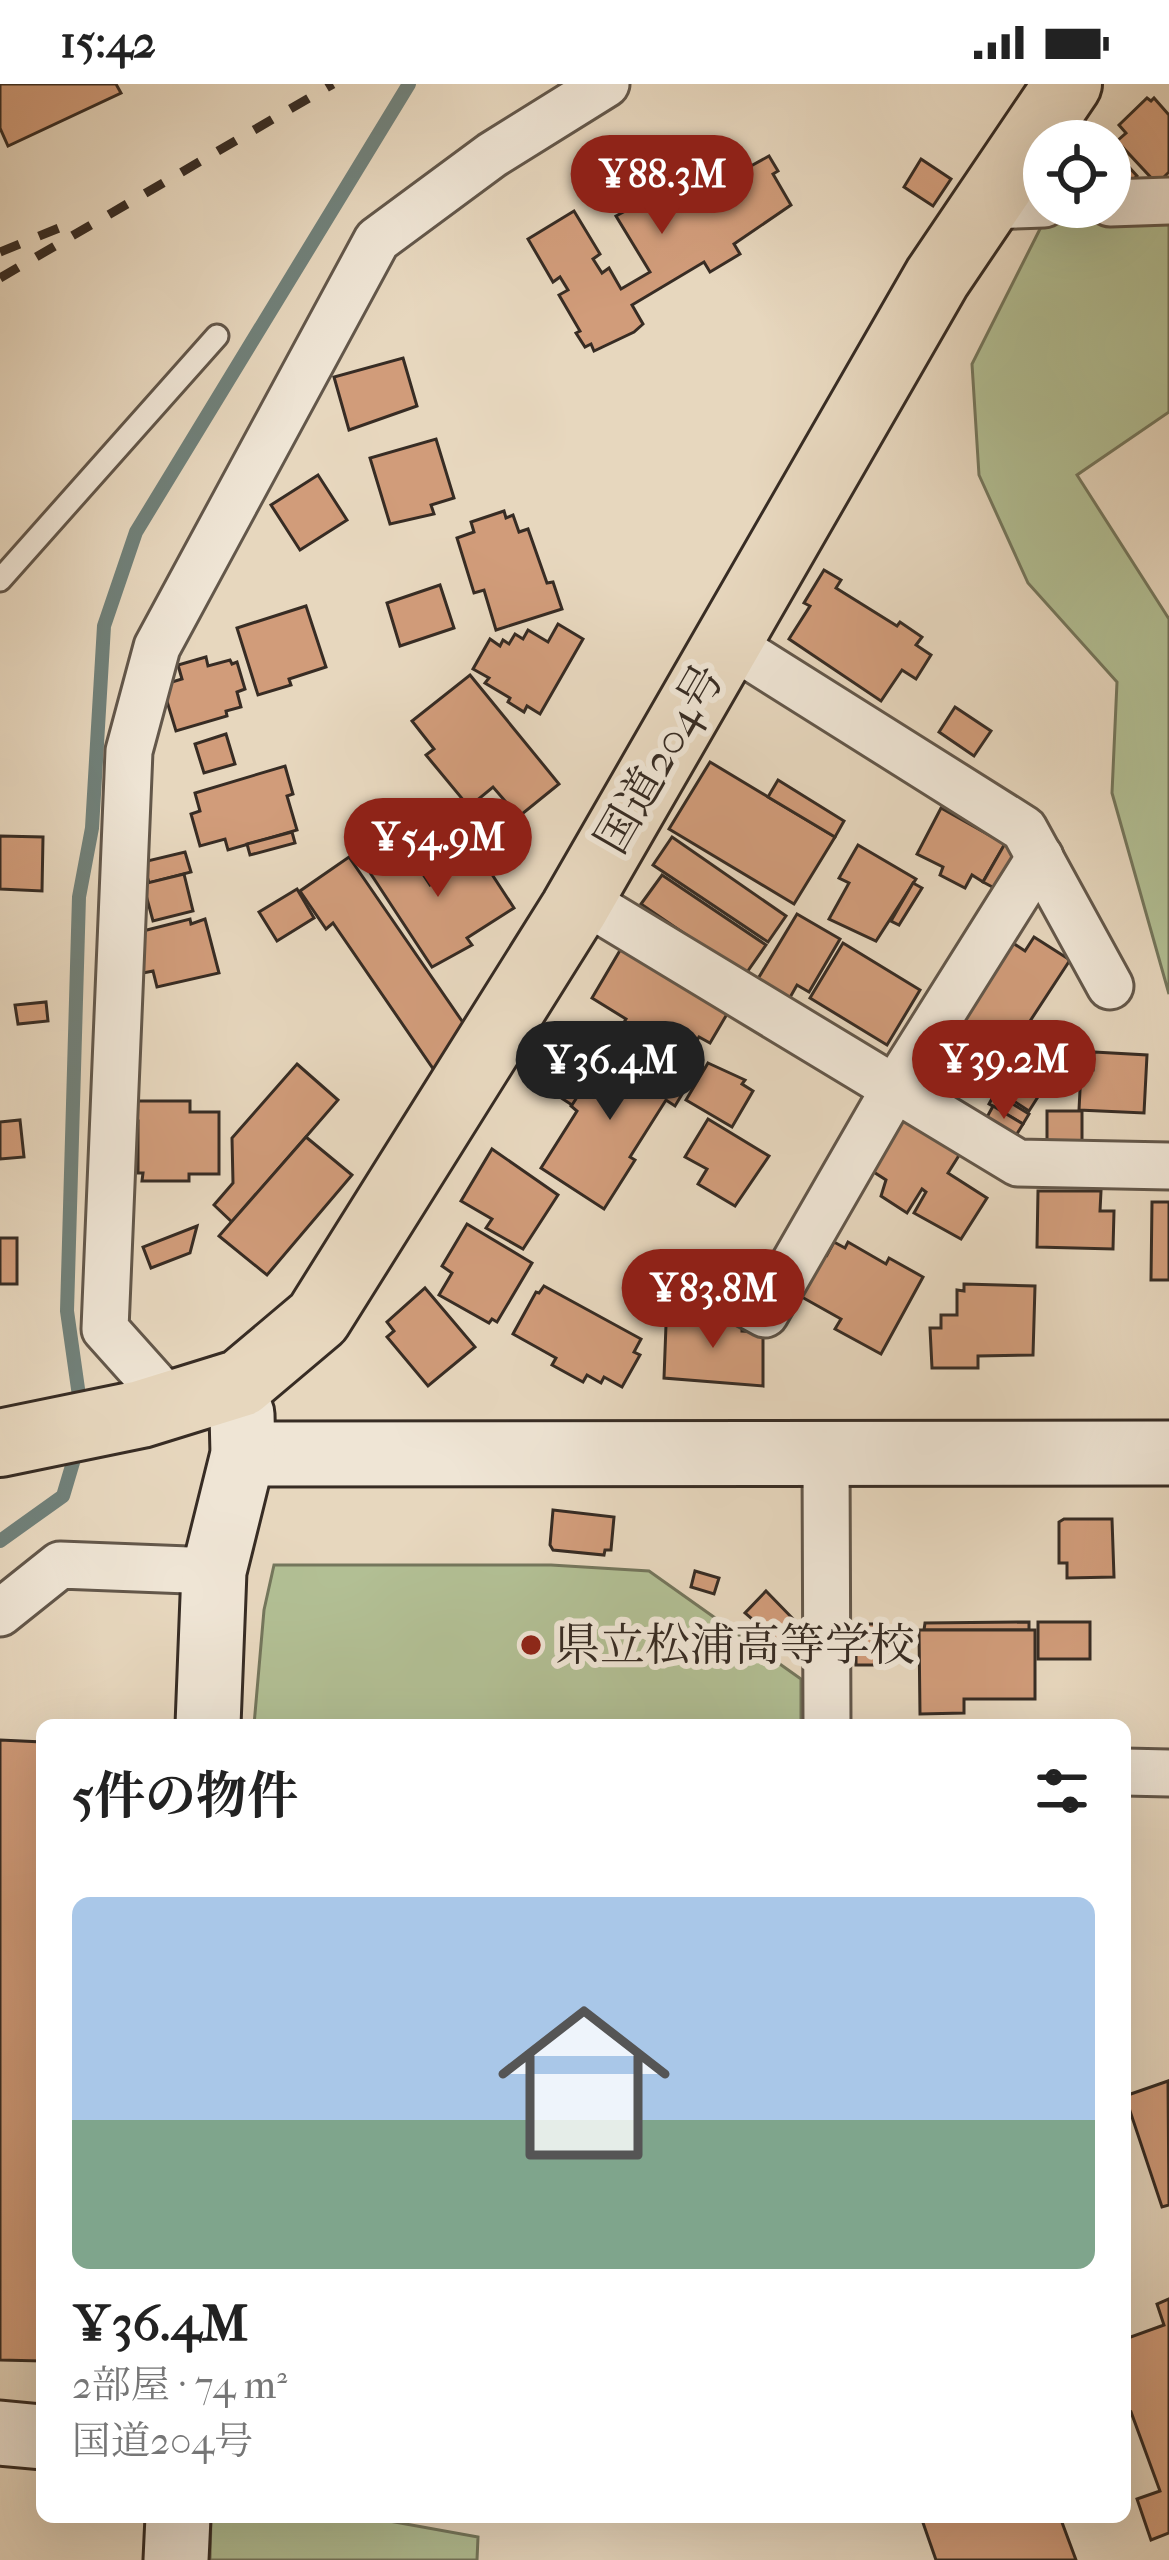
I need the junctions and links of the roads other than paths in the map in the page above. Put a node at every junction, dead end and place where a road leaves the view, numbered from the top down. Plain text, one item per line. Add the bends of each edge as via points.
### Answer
1 (606, 84) edge
2 (1068, 84) edge
3 (1169, 201) edge
4 (1131, 202) edge
5 (1015, 205) edge
6 (217, 337) dead end
7 (0, 580) edge
8 (727, 642) junction
9 (1040, 857) junction
10 (580, 898) junction
11 (1110, 986) dead end
12 (895, 1088) junction
13 (1169, 1166) edge
14 (697, 1277) dead end
15 (241, 1383) junction
16 (157, 1409) junction
17 (1, 1443) edge
18 (1169, 1453) edge
19 (243, 1454) junction
20 (826, 1455) junction
21 (214, 1571) junction
22 (0, 1613) edge
23 (208, 1719) edge
24 (827, 1719) edge
25 (1131, 1772) edge
26 (1169, 1773) edge
27 (0, 2433) edge
28 (36, 2436) edge
29 (178, 2523) edge
30 (176, 2560) edge

1 - 16 street via 377,240 157,646 129,751 105,1329
2 - 5 highway, 国道204号
3 - 4 street
5 - 8 highway, 国道204号 via 937,278
6 - 7 lane
8 - 9 street via 1024,830
8 - 10 highway, 国道204号
9 - 11 street
9 - 12 street
10 - 12 street
10 - 15 highway, 国道204号 via 318,1318
12 - 13 street via 1018,1162
12 - 14 street via 765,1314
15 - 16 highway, 国道204号
15 - 19 street
16 - 17 highway, 国道204号
18 - 20 street
19 - 20 street
19 - 21 street
20 - 24 street
21 - 22 street via 60,1565
21 - 23 street
25 - 26 street
27 - 28 street
29 - 30 street

